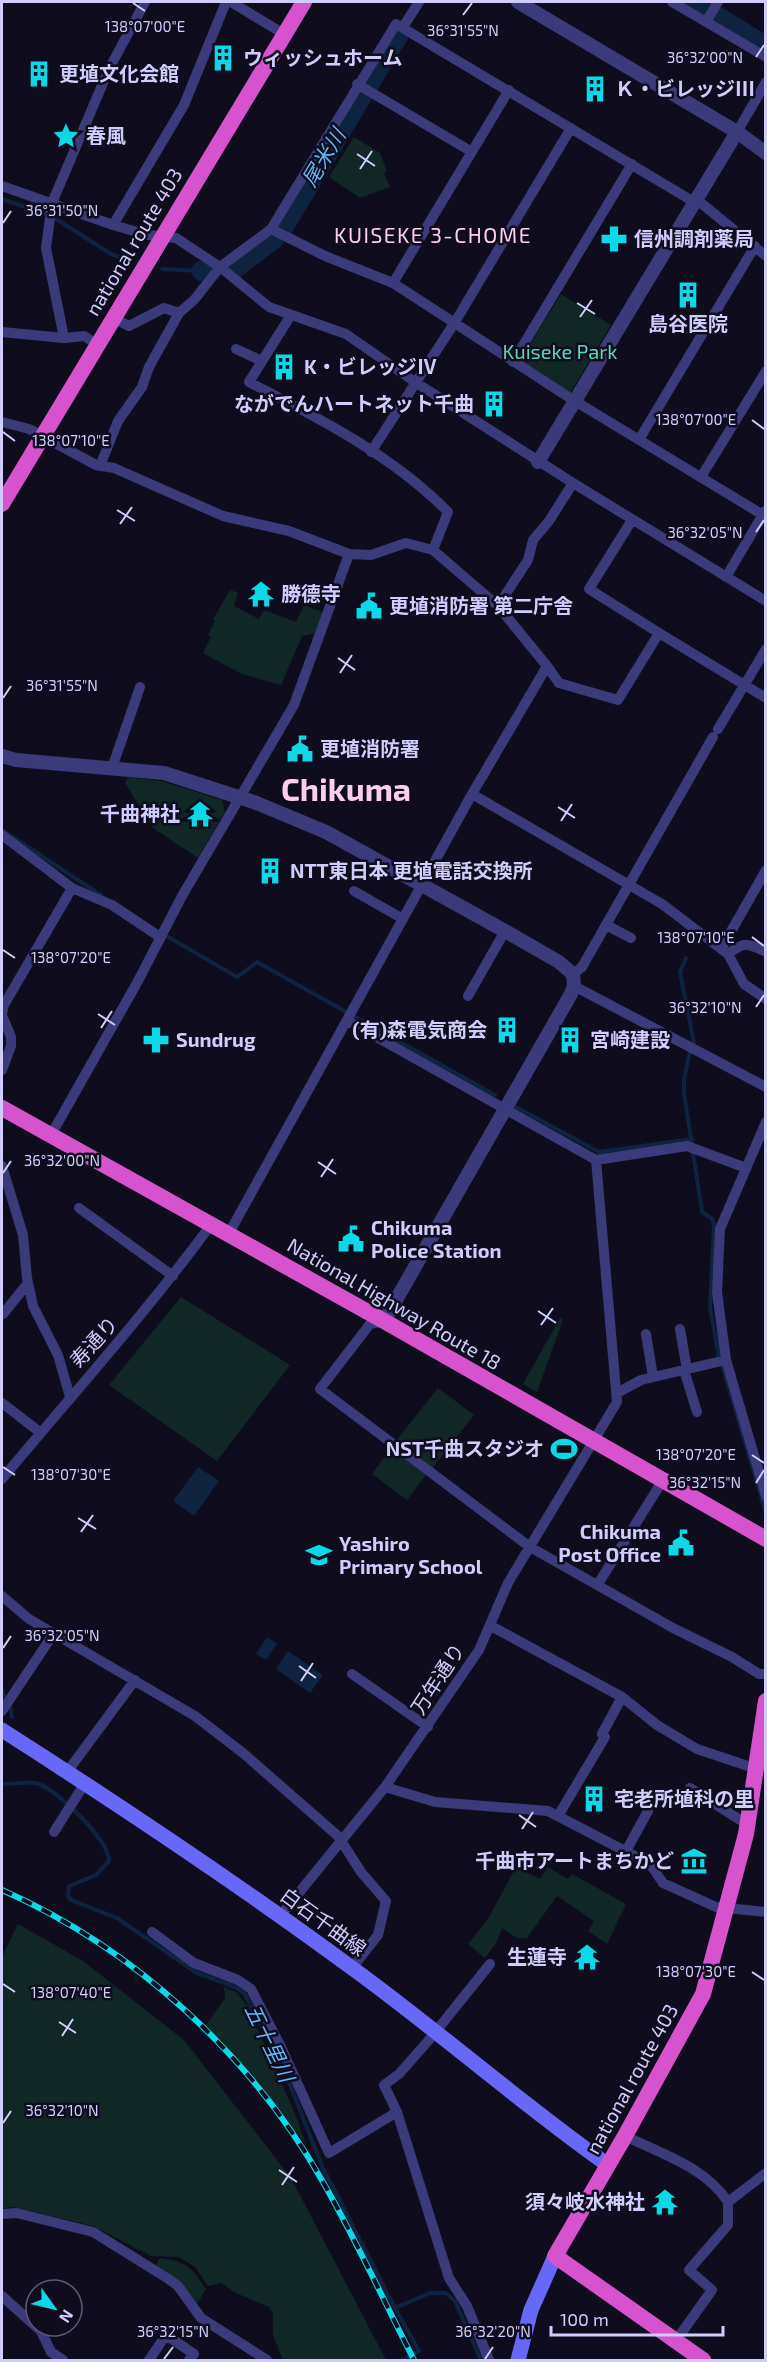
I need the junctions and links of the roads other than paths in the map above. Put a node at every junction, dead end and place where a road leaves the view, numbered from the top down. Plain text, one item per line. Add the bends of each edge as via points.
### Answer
1 (145, 2) edge
2 (226, 2) edge
3 (231, 2) edge
4 (304, 2) edge
5 (419, 2) edge
6 (518, 2) edge
7 (672, 2) edge
8 (718, 2) edge
9 (706, 22) junction
10 (403, 27) junction
11 (284, 34) junction
12 (765, 57) edge
13 (765, 82) edge
14 (363, 87) junction
15 (509, 90) junction
16 (571, 128) junction
17 (737, 132) junction
18 (472, 152) junction
19 (765, 153) edge
20 (632, 164) junction
21 (2, 186) edge
22 (695, 201) junction
23 (52, 203) junction
24 (113, 225) junction
25 (276, 232) junction
26 (161, 236) junction
27 (755, 246) junction
28 (765, 256) edge
29 (220, 267) junction
30 (393, 283) junction
31 (179, 313) junction
32 (291, 315) junction
33 (113, 318) junction
34 (455, 322) junction
35 (2, 332) edge
36 (64, 338) junction
37 (97, 344) junction
38 (236, 349) dead end
39 (262, 361) junction
40 (513, 362) junction
41 (765, 371) edge
42 (415, 382) junction
43 (575, 400) junction
44 (2, 422) edge
45 (42, 435) junction
46 (640, 438) junction
47 (371, 452) junction
48 (538, 462) junction
49 (100, 466) junction
50 (701, 477) junction
51 (573, 483) junction
52 (2, 504) edge
53 (764, 513) edge
54 (632, 520) junction
55 (433, 550) junction
56 (350, 554) junction
57 (726, 577) junction
58 (765, 601) edge
59 (498, 606) junction
60 (659, 633) junction
61 (765, 649) edge
62 (547, 666) junction
63 (744, 686) junction
64 (140, 687) dead end
65 (765, 698) edge
66 (2, 756) edge
67 (112, 768) junction
68 (472, 794) junction
69 (239, 797) junction
70 (2, 835) edge
71 (765, 870) edge
72 (422, 885) junction
73 (628, 885) junction
74 (72, 888) junction
75 (354, 891) dead end
76 (403, 919) junction
77 (606, 925) junction
78 (505, 931) junction
79 (162, 933) junction
80 (631, 938) dead end
81 (724, 952) junction
82 (765, 952) edge
83 (574, 980) junction
84 (468, 996) dead end
85 (765, 999) edge
86 (2, 1015) edge
87 (350, 1017) junction
88 (6, 1039) edge
89 (2, 1070) edge
90 (765, 1087) edge
91 (2, 1108) edge
92 (505, 1108) junction
93 (765, 1122) edge
94 (51, 1135) junction
95 (596, 1160) junction
96 (2, 1166) edge
97 (746, 1168) junction
98 (80, 1208) dead end
99 (210, 1226) junction
100 (228, 1235) junction
101 (173, 1276) junction
102 (28, 1283) junction
103 (3, 1314) edge
104 (384, 1321) junction
105 (680, 1329) dead end
106 (646, 1334) dead end
107 (726, 1360) junction
108 (685, 1370) junction
109 (653, 1377) junction
110 (617, 1393) junction
111 (70, 1397) junction
112 (2, 1403) edge
113 (697, 1412) dead end
114 (41, 1433) junction
115 (594, 1441) junction
116 (2, 1479) edge
117 (663, 1480) junction
118 (765, 1496) edge
119 (765, 1539) edge
120 (530, 1547) junction
121 (598, 1584) junction
122 (2, 1596) edge
123 (491, 1626) junction
124 (54, 1633) junction
125 (352, 1674) dead end
126 (765, 1674) edge
127 (135, 1680) junction
128 (622, 1697) junction
129 (765, 1701) edge
130 (2, 1711) edge
131 (428, 1727) junction
132 (2, 1730) edge
133 (757, 1769) junction
134 (67, 1772) junction
135 (85, 1783) junction
136 (384, 1788) junction
137 (690, 1788) dead end
138 (648, 1811) dead end
139 (558, 1816) junction
140 (748, 1825) junction
141 (54, 1833) dead end
142 (340, 1841) junction
143 (626, 1851) junction
144 (728, 1907) junction
145 (765, 1912) edge
146 (280, 1916) junction
147 (152, 1932) dead end
148 (490, 1964) dead end
149 (352, 1968) junction
150 (435, 2030) junction
151 (397, 2112) junction
152 (626, 2136) junction
153 (608, 2165) junction
154 (765, 2173) edge
155 (728, 2202) junction
156 (2, 2214) edge
157 (555, 2256) junction
158 (2, 2296) edge
159 (675, 2342) junction
160 (63, 2361) edge
161 (149, 2361) edge
162 (189, 2361) edge
163 (267, 2361) edge
164 (489, 2361) edge
165 (518, 2361) edge
166 (703, 2361) edge

1 - 23 street via 109,69
2 - 24 street via 184,105
3 - 11 street
4 - 11 highway, national route 403
5 - 10 street
6 - 17 street
7 - 9 street
8 - 9 street
9 - 12 street
10 - 14 street via 396,24
10 - 15 street
11 - 26 highway, national route 403
13 - 17 street
14 - 18 street
14 - 25 street
15 - 16 street
15 - 18 street
16 - 20 street
16 - 34 street
17 - 19 street
17 - 22 street
18 - 30 street
20 - 22 street
20 - 40 street
21 - 23 street
22 - 27 street
22 - 43 street
23 - 24 street
23 - 36 street via 46,248
24 - 26 street
25 - 29 street
25 - 30 street
26 - 29 street via 176,238
26 - 33 highway, national route 403
27 - 28 street
27 - 46 street
29 - 31 street
29 - 32 street via 269,307
30 - 34 street
31 - 33 street via 164,309 129,326
31 - 49 street via 142,387 118,421
32 - 39 street
32 - 42 street via 346,334
33 - 37 highway, national route 403
34 - 40 street
34 - 42 street
35 - 36 street
36 - 37 street via 84,336
37 - 45 highway, national route 403
38 - 39 street
39 - 47 street via 249,382
40 - 43 street
41 - 50 street
42 - 47 street
42 - 48 street
43 - 46 street
43 - 48 street
44 - 45 street
45 - 49 street
45 - 52 highway, national route 403
46 - 50 street
47 - 55 street via 392,464 448,512
48 - 51 street
49 - 56 street via 114,468 223,516 289,531
50 - 53 street
51 - 54 street
51 - 59 street via 533,540 528,560
53 - 57 street
54 - 57 street
54 - 60 street via 589,589
55 - 56 street via 406,543 371,555
55 - 59 street
56 - 69 street via 294,705
57 - 58 street
59 - 62 street
60 - 62 street via 618,700 559,683
60 - 63 street
61 - 63 street
62 - 68 street
63 - 65 street
63 - 73 street
64 - 67 street
66 - 67 street
67 - 69 street via 164,773
68 - 72 street
68 - 73 street
69 - 72 street via 326,832
69 - 79 street
70 - 74 street
71 - 81 street
72 - 76 street
72 - 78 street
73 - 77 street
73 - 81 street via 662,904
74 - 79 street
74 - 86 street via 4,1005
75 - 76 street
76 - 87 street
77 - 80 street
77 - 83 street
78 - 83 street
78 - 84 street
79 - 94 street
81 - 82 street via 741,944
81 - 85 street via 744,984
83 - 90 street
83 - 92 street
86 - 88 street
87 - 92 street
87 - 100 street
88 - 89 street
91 - 94 highway, National Highway Route 18
92 - 95 street
92 - 104 street
93 - 97 street
94 - 99 highway, National Highway Route 18
95 - 97 street via 693,1148
95 - 110 street
96 - 102 street via 23,1235
97 - 107 street via 720,1229 717,1305
98 - 101 street
99 - 100 highway, National Highway Route 18
99 - 101 street, 寿通り
100 - 104 highway, National Highway Route 18
101 - 111 street, 寿通り
102 - 103 street
102 - 111 street via 33,1306 58,1355
104 - 115 highway, National Highway Route 18
104 - 120 street via 370,1324 320,1389
105 - 108 street
106 - 109 street
107 - 108 street
107 - 118 street
108 - 109 street
108 - 113 street
109 - 110 street
110 - 115 street, 万年通り via 617,1402
111 - 114 street, 寿通り
112 - 114 street
114 - 116 street, 寿通り
115 - 117 highway, National Highway Route 18
115 - 120 street, 万年通り
117 - 119 highway, National Highway Route 18
117 - 121 street
120 - 121 street
120 - 123 street, 万年通り via 508,1582
121 - 126 street via 673,1628
122 - 124 street
123 - 128 street
123 - 131 street, 万年通り
124 - 127 street
124 - 130 street
125 - 131 street
127 - 134 street
127 - 142 street via 195,1716 243,1753 339,1836
128 - 133 street via 657,1725 697,1749
128 - 139 street via 602,1734 605,1737
129 - 133 highway, national route 403
131 - 136 street, 万年通り
132 - 134 main road, 白石千曲線
133 - 140 highway, national route 403
134 - 135 main road, 白石千曲線
135 - 141 street
135 - 146 main road, 白石千曲線
136 - 139 street via 435,1802 548,1811
136 - 142 street, 万年通り
137 - 140 street
138 - 143 street
139 - 143 street
140 - 144 highway, national route 403
142 - 146 street, 万年通り
142 - 149 street via 386,1901 378,1935
143 - 144 street via 650,1864 663,1883 716,1907
144 - 145 street
144 - 152 highway, national route 403 via 703,1994
146 - 149 main road, 白石千曲線
147 - 151 street via 194,1963 251,1989 329,2153
148 - 150 street
149 - 150 main road, 白石千曲線
150 - 151 street via 399,2074 384,2085
150 - 153 main road, 白石千曲線
151 - 164 street via 449,2278 467,2306
152 - 153 highway, national route 403
152 - 155 street via 696,2170
153 - 157 highway, national route 403
154 - 155 street
155 - 159 street via 728,2225 689,2270 712,2290
156 - 163 street via 16,2213 93,2232 178,2286 201,2318
157 - 159 highway
157 - 165 main road via 531,2310
158 - 160 street via 41,2331 51,2352
159 - 166 highway
161 - 162 street via 166,2335 194,2354

